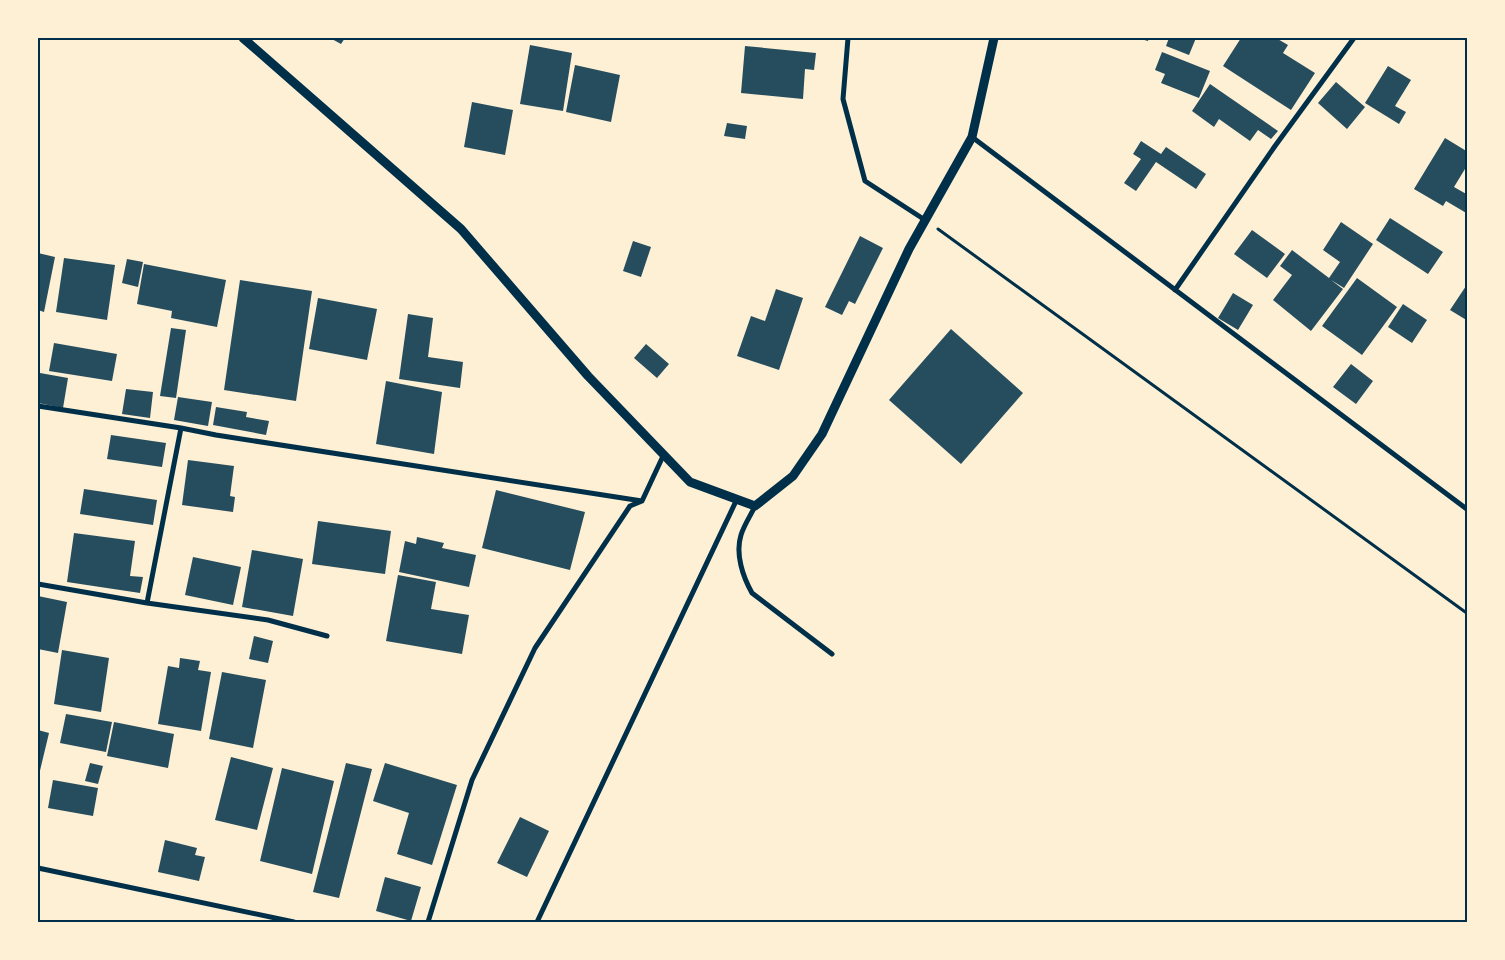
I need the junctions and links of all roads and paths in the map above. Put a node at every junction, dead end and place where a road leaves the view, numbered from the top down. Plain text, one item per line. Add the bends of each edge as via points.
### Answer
1 (243, 38) edge
2 (848, 38) edge
3 (994, 38) edge
4 (1354, 38) edge
5 (972, 137) junction
6 (925, 220) junction
7 (1175, 290) junction
8 (38, 406) edge
9 (181, 428) junction
10 (664, 454) junction
11 (738, 498) junction
12 (642, 500) junction
13 (756, 506) junction
14 (1468, 510) edge
15 (38, 584) edge
16 (147, 603) junction
17 (1468, 614) edge
18 (327, 636) dead end
19 (832, 654) dead end
20 (38, 868) edge
21 (294, 922) edge
22 (428, 922) edge
23 (537, 922) edge

1 - 10 street via 460,228 588,376
2 - 6 street via 842,99 865,181
3 - 5 street
4 - 7 street
5 - 6 street
5 - 7 street
6 - 13 street via 822,434 793,476
6 - 17 path
7 - 14 street
8 - 9 street
9 - 12 street
9 - 16 street
10 - 11 street via 690,482
10 - 12 street
11 - 13 street
11 - 23 street
12 - 22 street via 630,506 535,648 472,780
13 - 19 street via 741,535 740,555 745,580 752,593
15 - 16 street
16 - 18 street via 268,620
20 - 21 street

